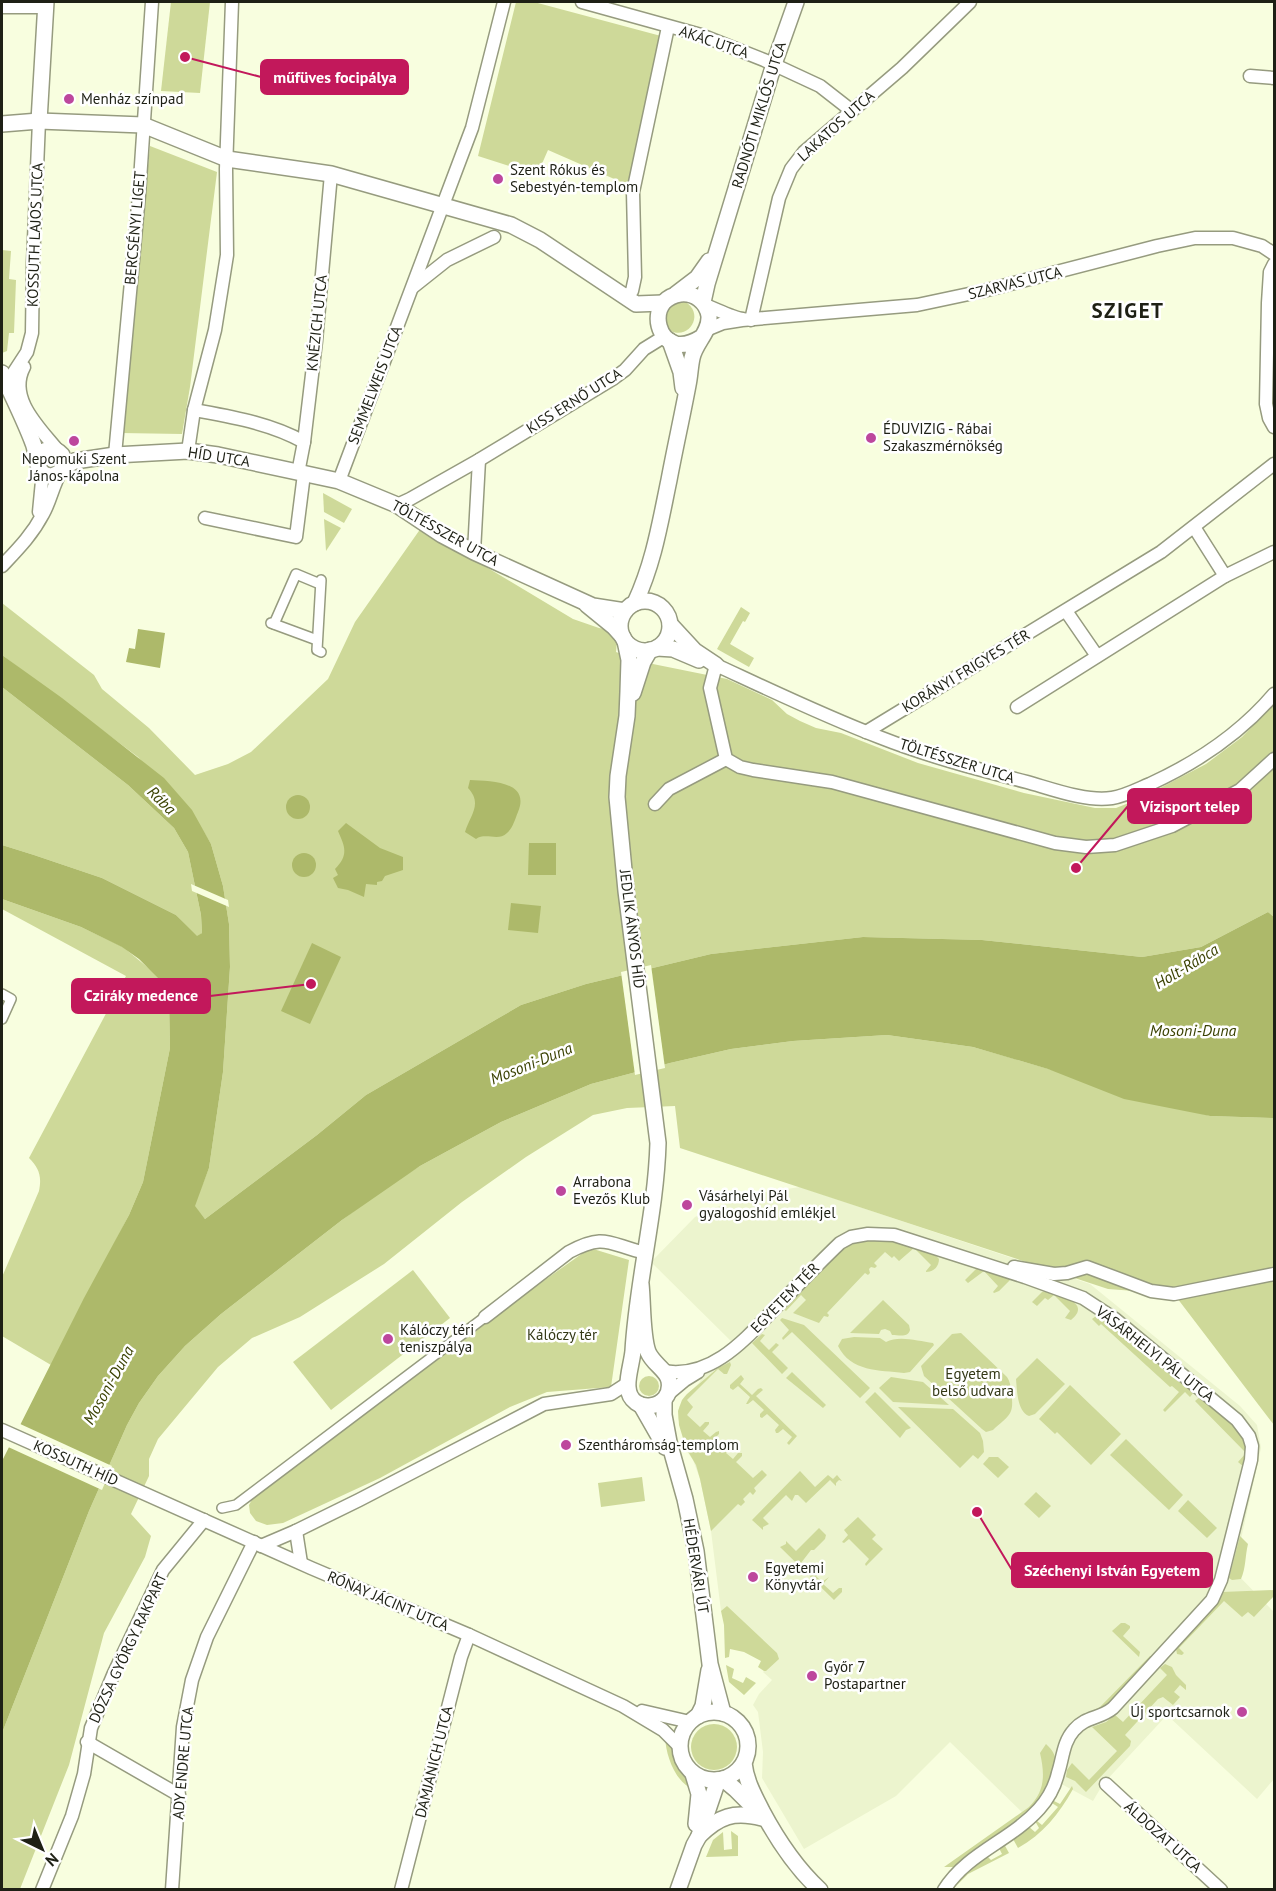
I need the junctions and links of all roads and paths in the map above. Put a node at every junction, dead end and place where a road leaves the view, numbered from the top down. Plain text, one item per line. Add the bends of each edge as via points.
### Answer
1 (152, 2) edge
2 (232, 2) edge
3 (504, 2) edge
4 (582, 2) edge
5 (796, 2) edge
6 (970, 2) edge
7 (46, 4) edge
8 (2, 7) edge
9 (669, 27) junction
10 (774, 64) junction
11 (1250, 76) dead end
12 (1275, 78) edge
13 (852, 111) junction
14 (39, 120) junction
15 (2, 124) edge
16 (143, 125) junction
17 (226, 159) junction
18 (331, 174) junction
19 (442, 206) junction
20 (724, 228) junction
21 (494, 237) dead end
22 (1275, 254) edge
23 (1275, 264) edge
24 (412, 288) junction
25 (626, 297) junction
26 (669, 299) junction
27 (704, 304) junction
28 (751, 320) junction
29 (32, 333) junction
30 (704, 333) junction
31 (667, 338) junction
32 (2, 373) edge
33 (13, 400) junction
34 (683, 406) junction
35 (194, 410) junction
36 (1275, 427) edge
37 (304, 442) junction
38 (188, 451) junction
39 (59, 452) junction
40 (115, 455) junction
41 (478, 460) junction
42 (39, 464) junction
43 (1275, 464) edge
44 (63, 469) junction
45 (301, 473) junction
46 (339, 482) junction
47 (397, 505) junction
48 (206, 518) dead end
49 (36, 525) junction
50 (1194, 527) junction
51 (656, 548) junction
52 (474, 552) junction
53 (1275, 552) edge
54 (2, 566) edge
55 (1225, 576) junction
56 (583, 601) junction
57 (630, 607) junction
58 (1066, 611) junction
59 (667, 617) junction
60 (624, 639) junction
61 (317, 640) junction
62 (653, 649) junction
63 (321, 652) dead end
64 (1097, 656) junction
65 (716, 665) junction
66 (1275, 693) edge
67 (1017, 707) dead end
68 (627, 716) junction
69 (866, 732) junction
70 (726, 759) junction
71 (1275, 759) edge
72 (655, 804) dead end
73 (2, 994) edge
74 (2, 1019) edge
75 (856, 1236) joint
76 (645, 1253) junction
77 (994, 1267) junction
78 (1275, 1274) edge
79 (641, 1284) junction
80 (485, 1317) joint
81 (714, 1362) junction
82 (660, 1369) junction
83 (629, 1380) junction
84 (665, 1398) junction
85 (641, 1405) junction
86 (2, 1430) edge
87 (677, 1470) junction
88 (151, 1497) joint
89 (222, 1508) dead end
90 (204, 1520) junction
91 (296, 1531) junction
92 (257, 1544) junction
93 (301, 1563) junction
94 (469, 1635) junction
95 (710, 1664) junction
96 (623, 1706) junction
97 (723, 1713) junction
98 (694, 1719) junction
99 (87, 1742) junction
100 (680, 1747) junction
101 (744, 1763) junction
102 (693, 1774) junction
103 (720, 1780) junction
104 (1106, 1784) dead end
105 (179, 1795) junction
106 (765, 1821) junction
107 (697, 1841) junction
108 (42, 1890) edge
109 (172, 1890) edge
110 (401, 1890) edge
111 (678, 1890) edge
112 (820, 1890) edge
113 (944, 1890) edge
114 (1221, 1890) edge

1 - 16 street, BERCSÉNYI LIGET
2 - 17 street
3 - 19 street, SEMMELWEIS UTCA via 480,101
4 - 9 street, AKÁC UTCA
5 - 10 street, RADNÓTI MIKLÓS UTCA
6 - 13 street, LAKATOS UTCA
7 - 8 street
7 - 14 street, KOSSUTH LAJOS UTCA
9 - 10 street, AKÁC UTCA via 701,35
9 - 25 street via 633,192 635,277 632,291
10 - 13 street, AKÁC UTCA via 820,86
10 - 20 street, RADNÓTI MIKLÓS UTCA
11 - 12 street
13 - 28 street, LAKATOS UTCA via 790,169 779,198
14 - 15 street
14 - 16 street
14 - 29 street, KOSSUTH LAJOS UTCA
16 - 17 street
16 - 40 street, BERCSÉNYI LIGET
17 - 18 street
17 - 35 street via 227,255 215,330
18 - 19 street
18 - 37 street, KNÉZICH UTCA
19 - 24 street, SEMMELWEIS UTCA
19 - 25 street via 511,225
20 - 26 street, RADNÓTI MIKLÓS UTCA via 707,265 689,286
20 - 27 street, RADNÓTI MIKLÓS UTCA
21 - 24 street via 447,260
22 - 28 street, SZARVAS UTCA via 1233,238 1195,238 917,305
23 - 36 street via 1270,272 1268,303 1266,404
24 - 46 street, SEMMELWEIS UTCA
25 - 26 street via 639,305
26 - 27 street via 689,294
26 - 31 street via 657,314
27 - 28 street, SZARVAS UTCA
27 - 30 street via 709,324
28 - 30 street, SZARVAS UTCA via 723,323
29 - 33 street, KOSSUTH LAJOS UTCA via 27,352 12,375
29 - 39 street via 33,352 21,375 19,394
30 - 31 street via 692,343 676,344
30 - 34 street via 692,358
31 - 34 street via 681,372
31 - 41 street, KISS ERNŐ UTCA via 644,349 614,378
32 - 33 street
33 - 42 street, KOSSUTH LAJOS UTCA
34 - 51 street
35 - 37 street via 252,421
35 - 38 street
37 - 45 street, KNÉZICH UTCA
38 - 40 street, HÍD UTCA
38 - 45 street, HÍD UTCA
39 - 42 street via 43,451
39 - 44 street via 64,459
40 - 44 street, HÍD UTCA via 75,461
41 - 47 street, KISS ERNŐ UTCA
41 - 52 street
42 - 44 street via 48,476
42 - 49 street via 42,481
43 - 50 street, KORÁNYI FRIGYES TÉR
44 - 49 street
45 - 46 street, HÍD UTCA
45 - 48 street, KNÉZICH UTCA via 296,537
46 - 47 street, TÖLTÉSSZER UTCA
47 - 52 street, TÖLTÉSSZER UTCA
49 - 54 street
50 - 55 street
50 - 58 street, KORÁNYI FRIGYES TÉR
51 - 57 street via 645,583
51 - 59 street via 655,585
52 - 56 street, TÖLTÉSSZER UTCA
53 - 55 street
55 - 64 street
56 - 57 street, TÖLTÉSSZER UTCA via 593,606
56 - 60 street, TÖLTÉSSZER UTCA
57 - 59 street via 651,602
57 - 60 street via 620,624
58 - 64 street
58 - 69 street, KORÁNYI FRIGYES TÉR
59 - 62 street via 667,638
59 - 65 street via 695,651
60 - 62 street via 636,649
60 - 68 street, JEDLIK ÁNYOS HÍD via 629,670
61 - 61 street via 320,582 296,574 273,623
61 - 63 street via 317,650
62 - 65 street via 673,649
62 - 68 street, JEDLIK ÁNYOS HÍD via 644,662
64 - 67 street
65 - 69 street, TÖLTÉSSZER UTCA
65 - 70 street via 710,688
66 - 69 street, TÖLTÉSSZER UTCA via 1239,730 1205,755 1170,775 1113,798 1069,793 950,762
68 - 76 street, JEDLIK ÁNYOS HÍD via 617,797 658,1143
70 - 71 street via 746,768 832,782 1055,843 1086,847 1115,844 1172,826 1240,790
70 - 72 street via 669,789
73 - 74 street via 11,999
75 - 77 street, VÁSÁRHELYI PÁL UTCA via 894,1235
75 - 81 street, EGYETEM TÉR via 840,1243 742,1342
76 - 79 street
76 - 80 street via 594,1240 569,1252
77 - 78 street via 1054,1274 1087,1267 1151,1291 1174,1294
77 - 113 street, VÁSÁRHELYI PÁL UTCA via 1077,1296 1115,1319 1241,1424 1250,1436 1252,1450 1221,1580 1207,1607 1113,1708 1085,1720 1069,1736 1054,1785 1038,1810 961,1868
79 - 82 street via 647,1348
79 - 83 street
80 - 89 street via 236,1505
81 - 82 street, EGYETEM TÉR via 693,1370
81 - 84 street, EGYETEM TÉR
82 - 83 street via 651,1365 639,1368
82 - 84 street via 669,1382
83 - 85 street via 630,1395
83 - 91 street via 611,1394 543,1404
84 - 85 street via 653,1406
84 - 87 street, HÉDERVÁRI ÚT via 664,1421
85 - 87 street, HÉDERVÁRI ÚT
86 - 88 street, KOSSUTH HÍD
87 - 95 street, HÉDERVÁRI ÚT via 696,1551
88 - 90 street, RÓNAY JÁCINT UTCA
90 - 92 street, RÓNAY JÁCINT UTCA
90 - 99 street, DÓZSA GYÖRGY RAKPART via 163,1570 114,1673
91 - 92 street
91 - 93 street
92 - 93 street, RÓNAY JÁCINT UTCA
92 - 105 street, ADY ENDRE UTCA via 207,1637 192,1680 183,1727
93 - 94 street, RÓNAY JÁCINT UTCA
94 - 96 street, RÓNAY JÁCINT UTCA
94 - 110 street, DAMJANICH UTCA
95 - 97 street, HÉDERVÁRI ÚT
95 - 98 street, HÉDERVÁRI ÚT via 703,1706
96 - 98 street, RÓNAY JÁCINT UTCA via 660,1717
96 - 100 street, RÓNAY JÁCINT UTCA via 663,1730
97 - 98 street
97 - 101 street via 737,1720 747,1736
98 - 100 street via 684,1729
99 - 105 street
99 - 108 street, DÓZSA GYÖRGY RAKPART via 84,1774 72,1816
100 - 102 street via 681,1757
101 - 103 street via 731,1776
101 - 106 street via 748,1784
102 - 103 street
102 - 107 street via 699,1794
103 - 106 street via 747,1800
103 - 107 street
104 - 114 street, ÁLDOZAT UTCA
105 - 109 street, ADY ENDRE UTCA
106 - 107 street via 746,1814 731,1815 710,1825
106 - 112 street via 796,1865
107 - 111 street

